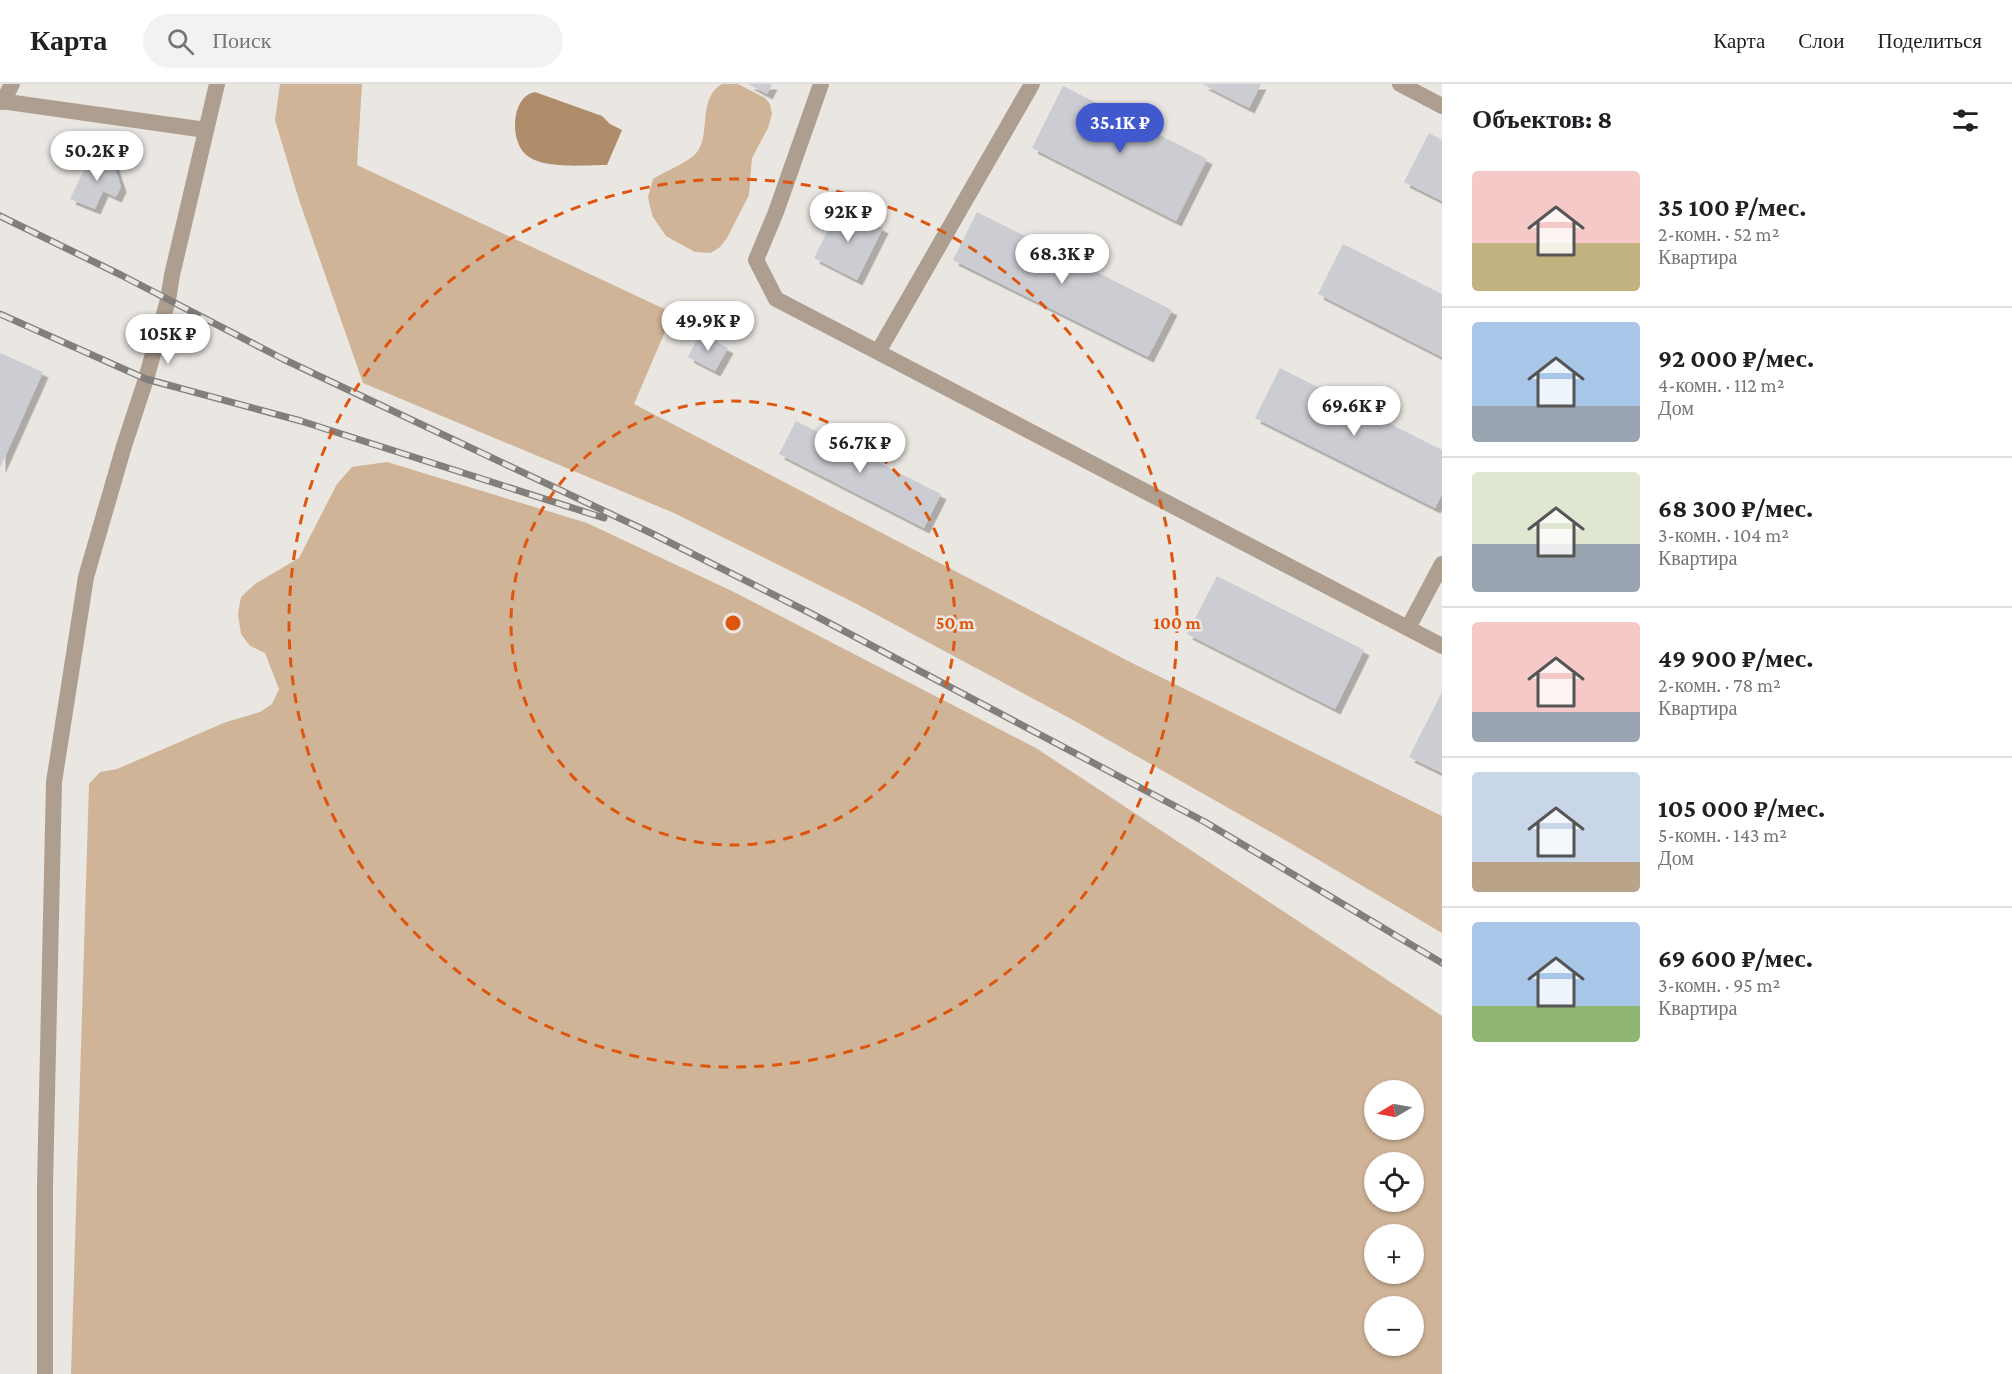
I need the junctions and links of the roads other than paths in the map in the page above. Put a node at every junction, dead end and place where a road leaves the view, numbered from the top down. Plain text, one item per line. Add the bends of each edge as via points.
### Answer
1 (12, 84) edge
2 (217, 84) edge
3 (821, 84) edge
4 (1032, 84) edge
5 (1400, 84) edge
6 (2, 102) edge
7 (1442, 106) edge
8 (206, 130) junction
9 (878, 352) junction
10 (1442, 564) edge
11 (1408, 628) junction
12 (1442, 646) edge
13 (45, 1374) edge

1 - 6 street
2 - 8 street
3 - 9 street via 756,260 776,299
4 - 9 street
5 - 7 street
6 - 8 street
8 - 13 street via 168,300 86,577 54,782
9 - 11 street
10 - 11 street
11 - 12 street

